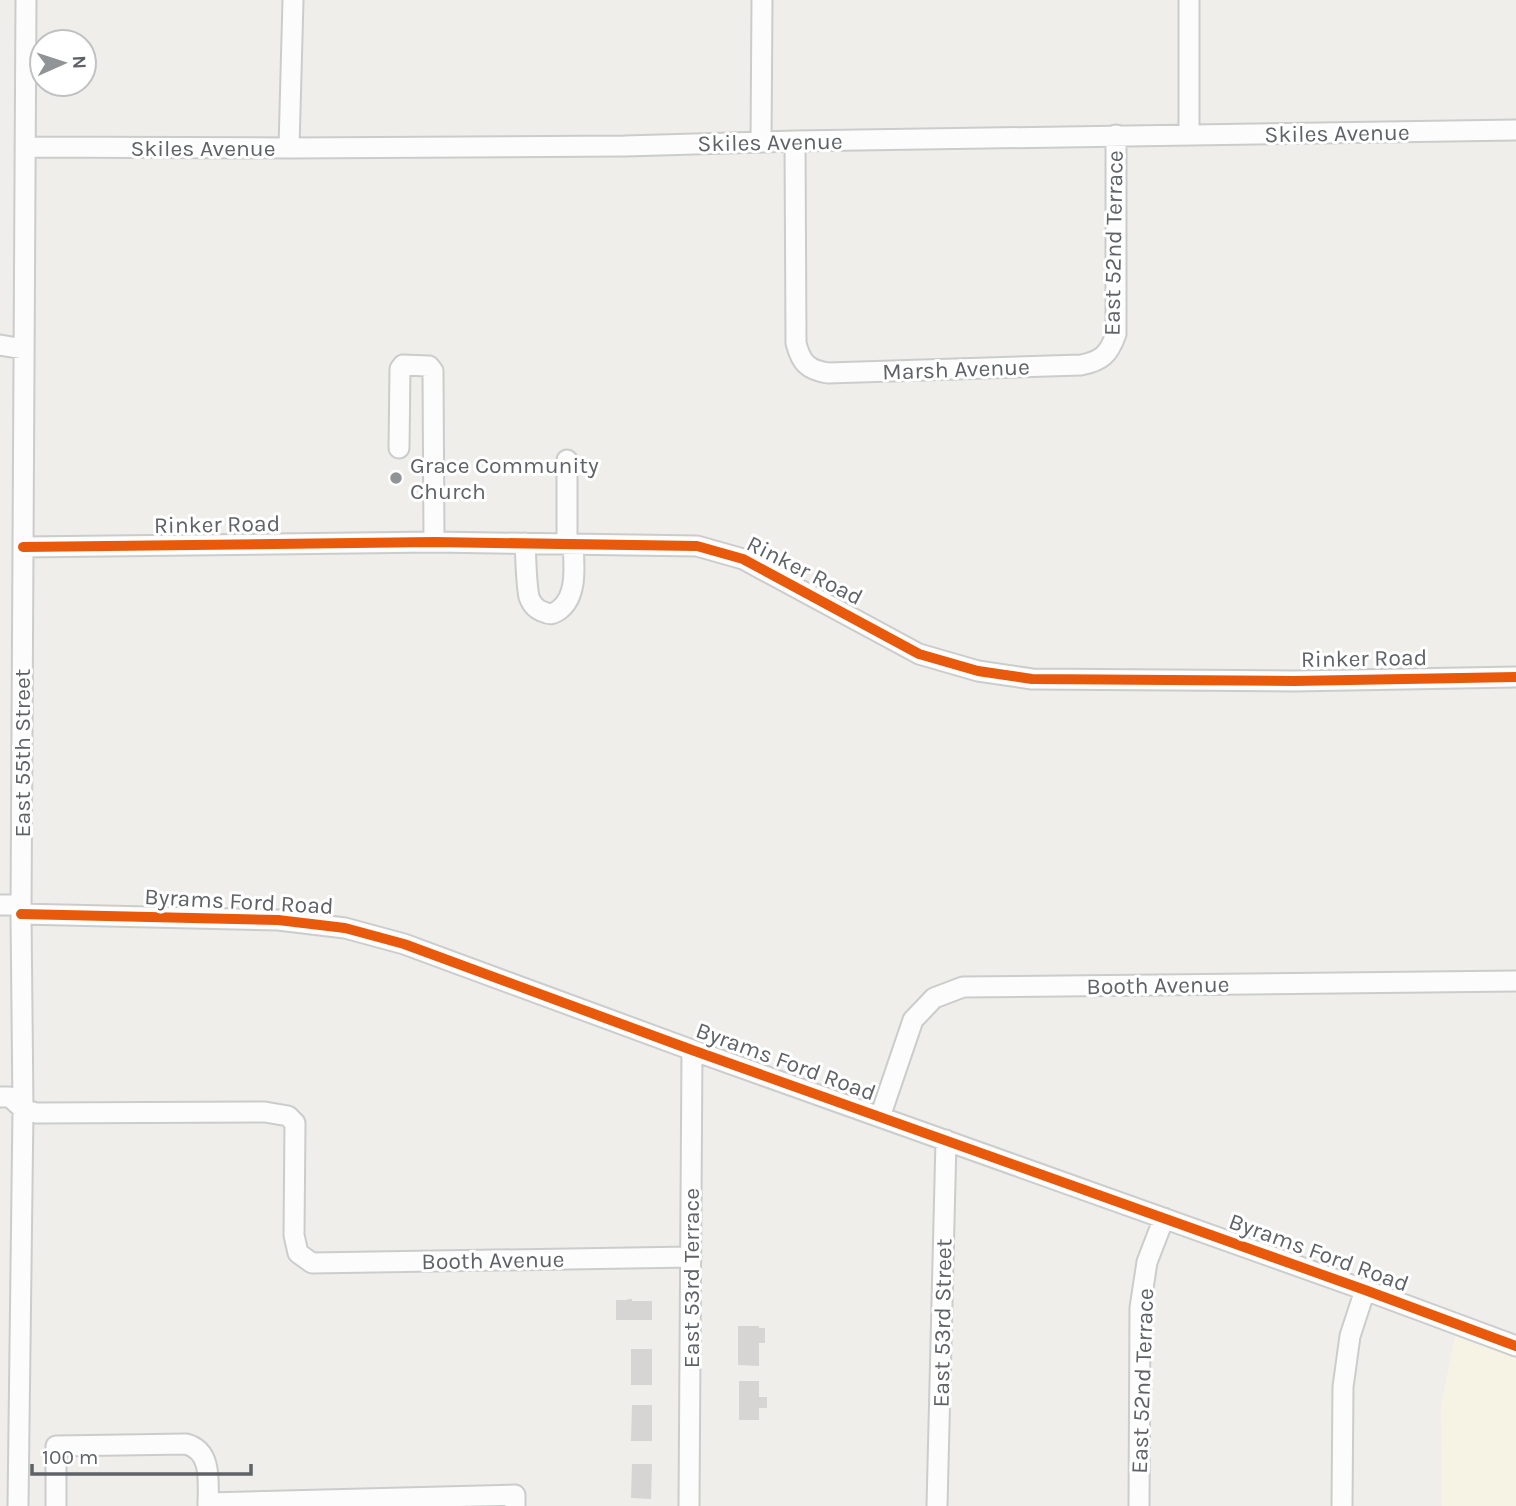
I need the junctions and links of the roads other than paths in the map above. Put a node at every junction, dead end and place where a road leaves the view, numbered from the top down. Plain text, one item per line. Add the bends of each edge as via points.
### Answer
1 (26, 0) edge
2 (293, 0) edge
3 (762, 0) edge
4 (1189, 0) edge
5 (1516, 130) edge
6 (1116, 135) junction
7 (1189, 135) junction
8 (795, 141) junction
9 (761, 142) junction
10 (25, 147) junction
11 (289, 148) junction
12 (0, 345) edge
13 (24, 349) junction
14 (1109, 350) joint
15 (399, 448) dead end
16 (567, 460) dead end
17 (435, 542) junction
18 (525, 543) junction
19 (570, 544) junction
20 (23, 547) junction
21 (1516, 677) edge
22 (0, 905) edge
23 (21, 910) junction
24 (1516, 981) edge
25 (692, 1049) junction
26 (0, 1097) edge
27 (23, 1109) junction
28 (880, 1117) junction
29 (946, 1140) junction
30 (1164, 1218) junction
31 (691, 1257) junction
32 (1366, 1290) junction
33 (1516, 1346) edge
34 (9, 1450) edge
35 (386, 1502) edge
36 (208, 1504) edge
37 (297, 1504) edge
38 (18, 1506) edge
39 (56, 1506) edge
40 (515, 1506) edge
41 (689, 1506) edge
42 (937, 1506) edge
43 (1139, 1506) edge
44 (1342, 1506) edge

1 - 10 street, East 55th Street
2 - 11 street
3 - 9 street
4 - 7 street
5 - 7 street, Skiles Avenue
6 - 7 street, Skiles Avenue
6 - 8 street, Skiles Avenue
6 - 14 street, East 52nd Terrace via 1116,334
8 - 9 street, Skiles Avenue
8 - 14 street, Marsh Avenue via 796,343 806,365 828,373 1068,366 1094,363
9 - 11 street, Skiles Avenue
10 - 11 street, Skiles Avenue
10 - 13 street, East 55th Street
12 - 13 street
13 - 20 street, East 55th Street
15 - 17 street via 400,369 403,365 429,366 433,371
16 - 19 street
17 - 18 street, Rinker Road
17 - 20 street, Rinker Road
18 - 19 street, Rinker Road
18 - 19 street via 530,597 534,606 549,614 569,599 574,572
19 - 21 street, Rinker Road via 697,546 743,559 919,654 978,671 1032,679
20 - 23 street, East 55th Street
22 - 23 street, Byrams Ford Road
23 - 25 street, Byrams Ford Road via 278,920 345,928 404,944
23 - 27 street, East 55th Street
24 - 28 street, Booth Avenue via 963,987 934,998 913,1020
25 - 28 street, Byrams Ford Road
25 - 31 street, East 53rd Terrace
26 - 27 street via 10,1097
27 - 31 street, Booth Avenue via 36,1113 265,1112 288,1116 296,1123 294,1235 298,1253 312,1263
27 - 34 street, East 55th Street
28 - 29 street, Byrams Ford Road
29 - 30 street, Byrams Ford Road
29 - 42 street, East 53rd Street
30 - 32 street, Byrams Ford Road
30 - 43 street, East 52nd Terrace via 1147,1262 1140,1308
31 - 41 street, East 53rd Terrace
32 - 33 street, Byrams Ford Road
32 - 44 street via 1350,1336 1343,1387
34 - 38 street, East 55th Street
35 - 37 street
35 - 40 street via 515,1495
36 - 37 street
36 - 39 street via 206,1462 203,1454 186,1444 56,1446

